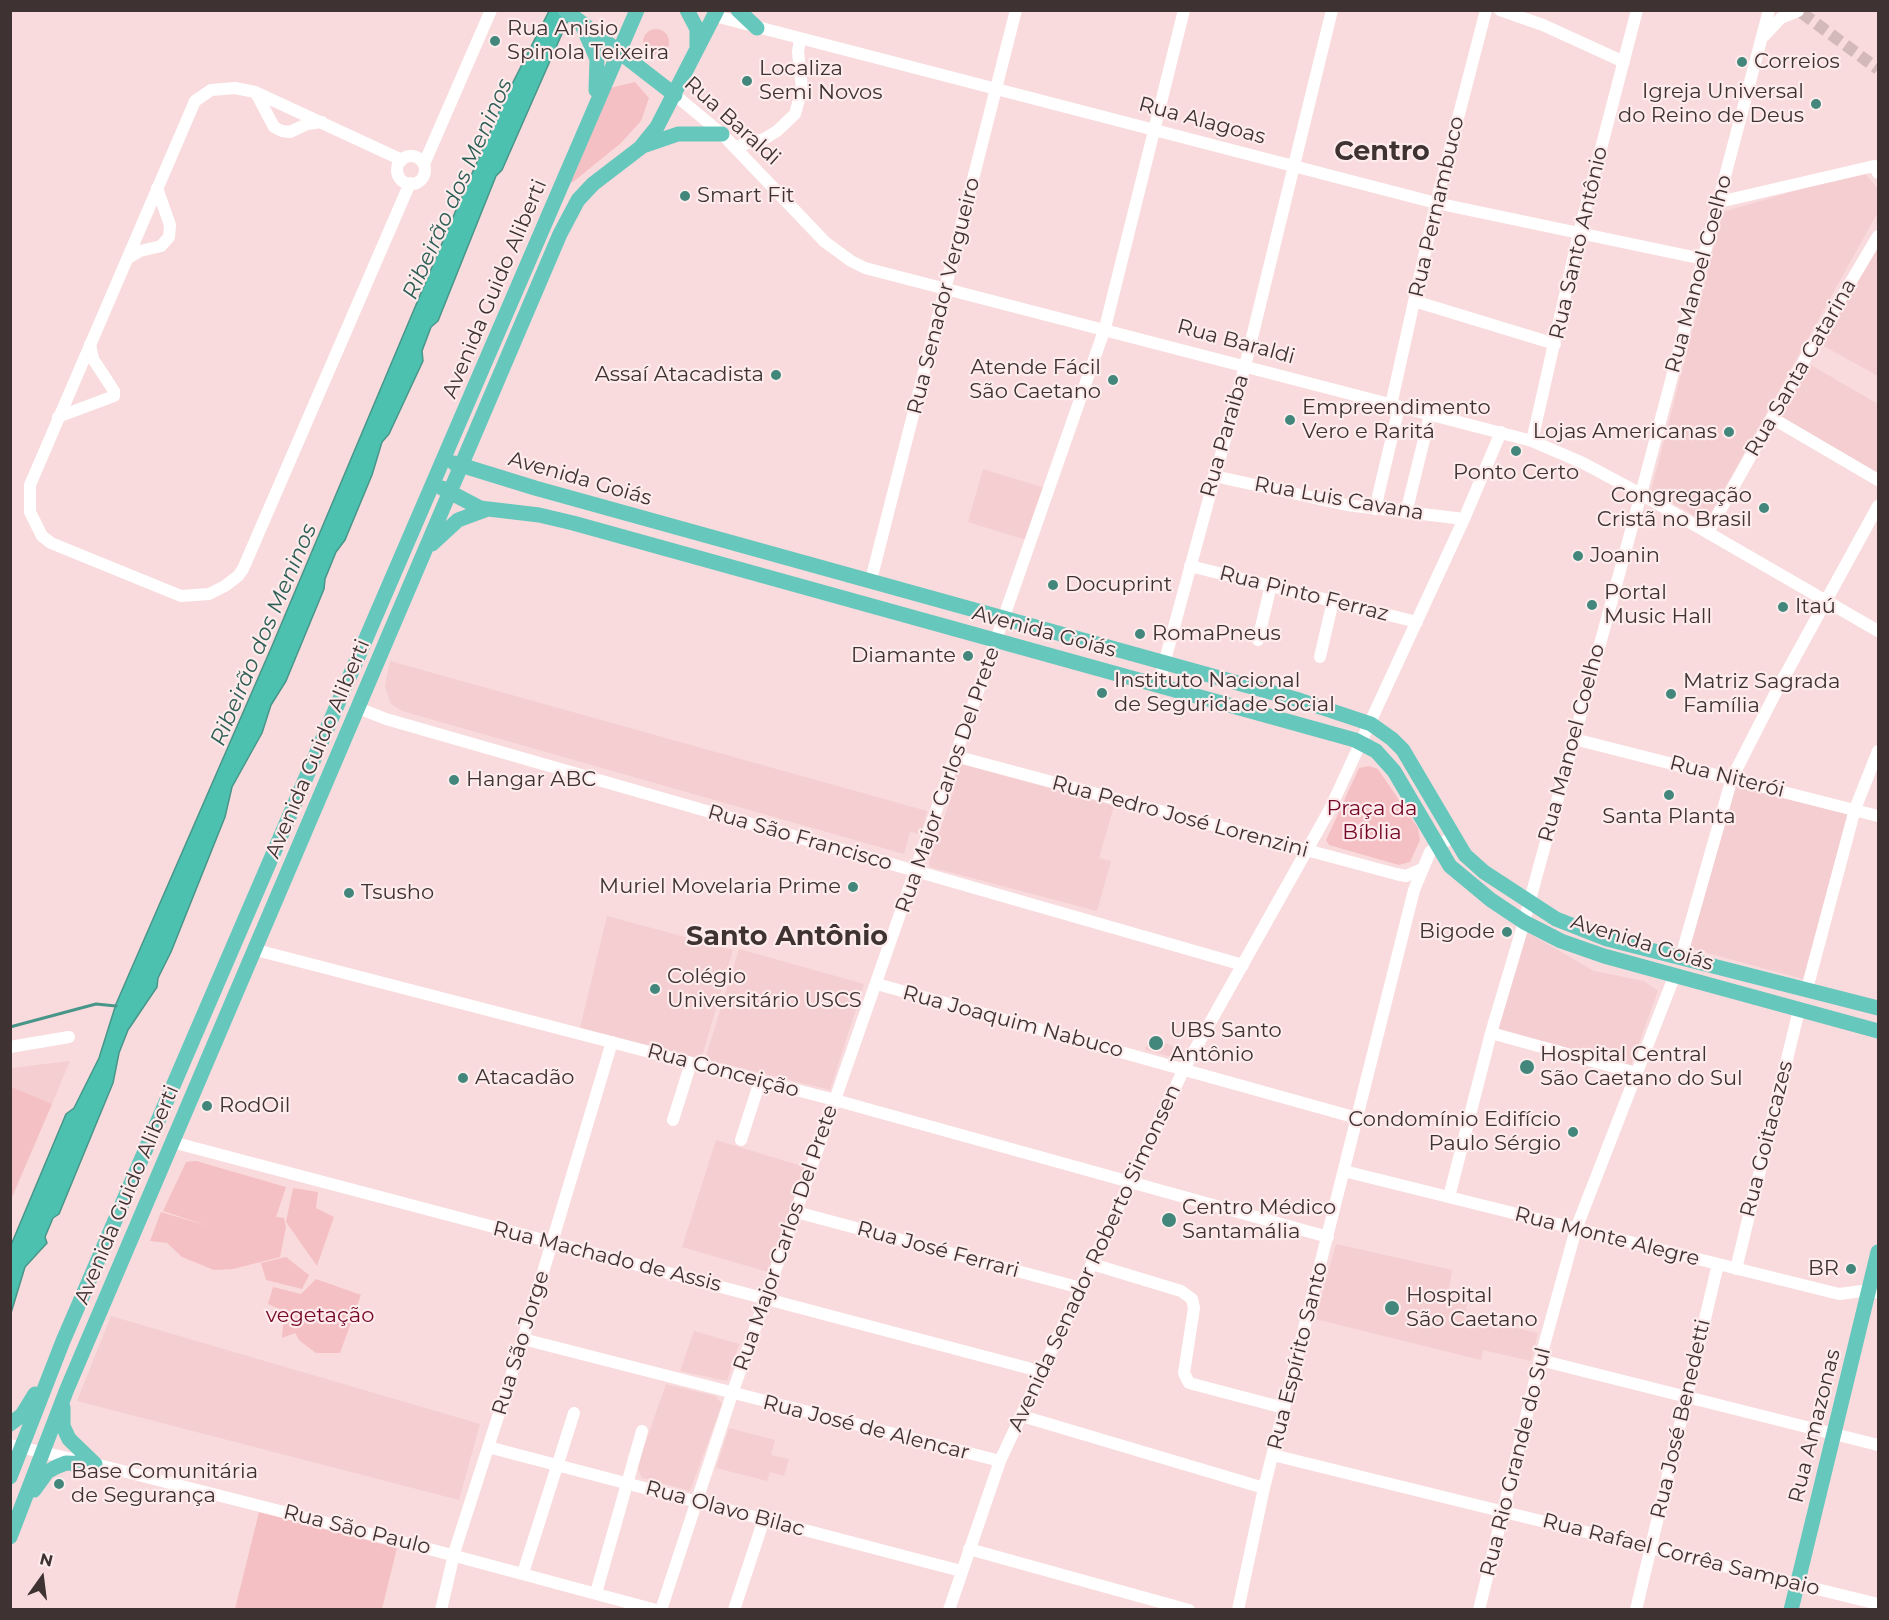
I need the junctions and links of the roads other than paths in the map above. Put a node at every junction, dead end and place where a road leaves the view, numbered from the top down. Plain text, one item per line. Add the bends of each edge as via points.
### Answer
1 (491, 10) edge
2 (637, 10) edge
3 (687, 10) edge
4 (693, 10) edge
5 (738, 10) edge
6 (1016, 10) edge
7 (1184, 10) edge
8 (1332, 10) edge
9 (1486, 10) edge
10 (1500, 10) edge
11 (1637, 10) edge
12 (1769, 10) edge
13 (1800, 12) edge
14 (716, 13) edge
15 (574, 16) edge
16 (757, 27) junction
17 (800, 39) junction
18 (1760, 42) junction
19 (619, 51) junction
20 (697, 53) junction
21 (1624, 62) junction
22 (997, 90) junction
23 (256, 93) junction
24 (675, 95) junction
25 (594, 106) junction
26 (323, 122) junction
27 (1155, 129) junction
28 (722, 134) junction
29 (734, 147) junction
30 (640, 148) junction
31 (402, 160) junction
32 (424, 164) junction
33 (1293, 166) junction
34 (1876, 170) edge
35 (410, 183) junction
36 (157, 188) junction
37 (1719, 202) junction
38 (1436, 203) junction
39 (1580, 233) junction
40 (1878, 236) edge
41 (128, 258) junction
42 (1703, 260) junction
43 (946, 288) junction
44 (1414, 301) junction
45 (1105, 328) junction
46 (90, 344) junction
47 (1555, 344) junction
48 (1245, 366) junction
49 (1395, 406) junction
50 (1430, 415) junction
51 (58, 417) junction
52 (1772, 418) junction
53 (1501, 432) junction
54 (1532, 441) junction
55 (446, 459) junction
56 (461, 466) junction
57 (1214, 476) junction
58 (1878, 480) edge
59 (435, 483) junction
60 (449, 493) junction
61 (1641, 494) junction
62 (1878, 506) edge
63 (1375, 509) junction
64 (488, 510) junction
65 (1406, 513) junction
66 (1464, 519) junction
67 (1708, 532) junction
68 (422, 556) junction
69 (1190, 566) junction
70 (871, 580) junction
71 (1271, 585) junction
72 (1333, 601) junction
73 (1826, 601) junction
74 (1417, 621) junction
75 (1004, 622) junction
76 (1878, 630) edge
77 (1258, 640) dead end
78 (997, 641) junction
79 (1320, 657) dead end
80 (1164, 663) junction
81 (351, 677) junction
82 (1158, 686) junction
83 (358, 708) junction
84 (1371, 724) junction
85 (1575, 739) junction
86 (1362, 743) junction
87 (1878, 751) edge
88 (955, 756) junction
89 (1732, 778) junction
90 (1855, 809) junction
91 (1878, 816) edge
92 (1453, 836) junction
93 (1437, 846) junction
94 (1308, 852) junction
95 (1422, 868) junction
96 (917, 871) junction
97 (1406, 876) junction
98 (1414, 890) junction
99 (1528, 902) junction
100 (1524, 922) junction
101 (256, 950) junction
102 (1681, 957) junction
103 (1243, 965) junction
104 (1674, 977) junction
105 (877, 984) junction
106 (1807, 989) junction
107 (1878, 1008) edge
108 (1799, 1010) junction
109 (1878, 1031) edge
110 (1491, 1033) junction
111 (69, 1037) dead end
112 (612, 1041) junction
113 (10, 1047) edge
114 (691, 1063) junction
115 (1184, 1069) junction
116 (1636, 1073) junction
117 (760, 1081) junction
118 (835, 1100) junction
119 (1358, 1118) junction
120 (673, 1120) dead end
121 (741, 1140) dead end
122 (172, 1142) junction
123 (1344, 1171) junction
124 (1130, 1182) junction
125 (1449, 1197) junction
126 (796, 1212) junction
127 (1576, 1229) junction
128 (1328, 1237) junction
129 (551, 1243) junction
130 (1878, 1252) edge
131 (100, 1257) junction
132 (1092, 1264) junction
133 (1718, 1264) junction
134 (1736, 1269) junction
135 (116, 1273) junction
136 (1081, 1288) junction
137 (1874, 1292) edge
138 (766, 1298) junction
139 (523, 1339) junction
140 (63, 1341) junction
141 (1540, 1360) junction
142 (1043, 1372) junction
143 (67, 1389) junction
144 (732, 1394) junction
145 (1686, 1397) junction
146 (1284, 1408) junction
147 (574, 1413) dead end
148 (1022, 1416) junction
149 (10, 1424) edge
150 (642, 1431) dead end
151 (1834, 1434) junction
152 (1878, 1445) edge
153 (16, 1447) edge
154 (488, 1447) junction
155 (42, 1453) junction
156 (1273, 1455) junction
157 (1000, 1461) junction
158 (95, 1464) junction
159 (557, 1465) junction
160 (10, 1477) edge
161 (627, 1483) junction
162 (1264, 1488) junction
163 (697, 1501) junction
164 (1504, 1511) junction
165 (764, 1519) junction
166 (17, 1522) junction
167 (10, 1537) edge
168 (969, 1548) junction
169 (1651, 1548) junction
170 (454, 1555) junction
171 (961, 1571) junction
172 (523, 1574) junction
173 (1797, 1584) junction
174 (597, 1593) junction
175 (1878, 1604) edge
176 (441, 1610) edge
177 (656, 1610) edge
178 (661, 1610) edge
179 (734, 1610) edge
180 (949, 1610) edge
181 (1189, 1610) edge
182 (1238, 1610) edge
183 (1479, 1610) edge
184 (1636, 1610) edge
185 (1791, 1610) edge

1 - 32 street
2 - 19 main road, Avenida Guido Aliberti
3 - 20 main road via 697,29
4 - 14 main road, Rua Alagoas
5 - 16 main road
6 - 22 street, Rua Senador Vergueiro
7 - 27 street, Rua Major Carlos Del Prete
8 - 33 street, Rua Paraiba
9 - 38 street, Rua Pernambuco
10 - 21 street
11 - 21 street, Rua Santo Antônio
12 - 18 street, Rua Manoel Coelho
13 - 18 street via 1780,18
14 - 16 street, Rua Alagoas
14 - 20 main road, Avenida Guido Aliberti
15 - 19 main road, Rua Baraldi
15 - 25 main road via 597,59
16 - 17 street, Rua Alagoas
17 - 22 street, Rua Alagoas
17 - 29 street via 802,89 795,114 764,139
18 - 37 street, Rua Manoel Coelho
19 - 24 main road, Rua Baraldi
19 - 25 main road, Avenida Guido Aliberti
20 - 24 main road, Avenida Guido Aliberti
21 - 39 street, Rua Santo Antônio
22 - 27 street, Rua Alagoas
22 - 43 street, Rua Senador Vergueiro
23 - 26 street
23 - 26 street via 274,127 282,131
23 - 36 street via 236,88 211,90 195,101
24 - 28 street, Rua Baraldi
24 - 30 main road, Avenida Guido Aliberti
25 - 55 main road, Avenida Guido Aliberti
26 - 31 street
27 - 33 street, Rua Alagoas
27 - 45 street, Rua Major Carlos Del Prete
28 - 29 street, Rua Baraldi
28 - 30 main road via 678,134
29 - 43 street, Rua Baraldi via 825,242 845,257 865,268
30 - 56 main road, Avenida Guido Aliberti via 578,200
31 - 32 street via 414,156
31 - 35 street via 397,168 399,176
32 - 35 street via 422,178
33 - 38 street, Rua Alagoas
33 - 48 street, Rua Paraiba
34 - 37 street
35 - 51 street via 243,569 225,586 209,594 181,596 42,536 30,512 29,491
36 - 41 street
36 - 41 street via 170,225 169,237 162,246
37 - 42 street, Rua Manoel Coelho
38 - 39 street, Rua Alagoas
38 - 44 street, Rua Pernambuco
39 - 42 street, Rua Alagoas
39 - 47 street, Rua Santo Antônio
40 - 52 street, Rua Santa Catarina
41 - 46 street
42 - 61 street, Rua Manoel Coelho
43 - 45 street, Rua Baraldi
43 - 70 street, Rua Senador Vergueiro
44 - 47 street
44 - 49 street, Rua Pernambuco
45 - 48 street, Rua Baraldi
45 - 75 street, Rua Major Carlos Del Prete
46 - 51 street
46 - 51 street via 93,359 114,396
47 - 54 street, Rua Santo Antônio
48 - 49 street, Rua Baraldi
48 - 57 street, Rua Paraiba
49 - 50 street, Rua Baraldi
49 - 63 street, Rua Pernambuco
50 - 53 street, Rua Baraldi
50 - 65 street
52 - 58 street
52 - 67 street, Rua Santa Catarina
53 - 54 street, Rua Baraldi
53 - 66 street, Avenida Senador Roberto Simonsen
54 - 61 street, Rua Baraldi
55 - 56 main road, Avenida Goiás
55 - 59 main road, Avenida Guido Aliberti
56 - 60 main road, Avenida Guido Aliberti
56 - 70 main road, Avenida Goiás
57 - 63 street, Rua Luis Cavana
57 - 69 street, Rua Paraiba
59 - 60 main road, Avenida Goiás
59 - 81 main road, Avenida Guido Aliberti
60 - 64 main road, Avenida Goiás
60 - 68 main road, Avenida Guido Aliberti
61 - 67 street, Rua Baraldi
61 - 85 street, Rua Manoel Coelho
62 - 73 street
63 - 65 street, Rua Luis Cavana
64 - 68 main road via 449,527
64 - 78 main road, Avenida Goiás via 573,523
65 - 66 street, Rua Luis Cavana
66 - 74 street, Avenida Senador Roberto Simonsen
67 - 73 street, Rua Baraldi
68 - 83 main road, Avenida Guido Aliberti
69 - 71 street, Rua Pinto Ferraz
69 - 80 street, Rua Paraiba
70 - 75 main road, Avenida Goiás
71 - 72 street, Rua Pinto Ferraz
71 - 77 street
72 - 74 street, Rua Pinto Ferraz
72 - 79 street
73 - 76 street, Rua Baraldi
73 - 89 street
74 - 84 street, Avenida Senador Roberto Simonsen
75 - 78 street, Rua Major Carlos Del Prete
75 - 80 main road, Avenida Goiás
78 - 82 main road, Avenida Goiás
78 - 88 street, Rua Major Carlos Del Prete
80 - 82 street, Rua Paraiba
80 - 84 main road, Avenida Goiás
81 - 83 main road
81 - 131 main road, Avenida Guido Aliberti
82 - 86 main road, Avenida Goiás
83 - 96 street, Rua São Francisco
83 - 101 main road, Avenida Guido Aliberti
84 - 86 street, Avenida Senador Roberto Simonsen
84 - 92 main road, Avenida Goiás via 1402,750
85 - 89 street, Rua Niterói
85 - 99 street, Rua Manoel Coelho
86 - 93 main road, Avenida Goiás via 1394,771
86 - 94 street, Avenida Senador Roberto Simonsen
87 - 90 street
88 - 94 street, Rua Pedro José Lorenzini
88 - 96 street, Rua Major Carlos Del Prete
89 - 90 street, Rua Niterói
89 - 102 street
90 - 91 street, Rua Niterói
90 - 106 street
92 - 93 street, Rua Espírito Santo
92 - 99 main road, Avenida Goiás via 1479,868
93 - 95 street, Rua Espírito Santo
93 - 100 main road, Avenida Goiás via 1460,875
94 - 97 street, Rua Pedro José Lorenzini
94 - 103 street, Avenida Senador Roberto Simonsen
95 - 97 street
95 - 98 street, Rua Espírito Santo
96 - 103 street, Rua São Francisco
96 - 105 street, Rua Major Carlos Del Prete
97 - 98 street
98 - 119 street, Rua Espírito Santo
99 - 100 street, Rua Manoel Coelho
99 - 102 main road, Avenida Goiás via 1586,933
100 - 104 main road, Avenida Goiás via 1592,953
100 - 110 street, Rua Manoel Coelho
101 - 112 street, Rua Conceição
101 - 122 main road, Avenida Guido Aliberti
102 - 106 main road, Avenida Goiás
103 - 115 street, Avenida Senador Roberto Simonsen
104 - 108 main road, Avenida Goiás
104 - 116 street, Rua Rio Grande do Sul
105 - 115 street, Rua Joaquim Nabuco
105 - 118 street, Rua Major Carlos Del Prete
106 - 107 main road, Avenida Goiás
108 - 109 main road, Avenida Goiás
108 - 134 street, Rua Goitacazes
110 - 116 street
110 - 125 street, Rua Manoel Coelho
111 - 113 street
112 - 114 street, Rua Conceição
112 - 129 street, Rua São Jorge
114 - 117 street, Rua Conceição
114 - 120 street
115 - 119 street, Rua Joaquim Nabuco
115 - 124 street, Avenida Senador Roberto Simonsen
116 - 127 street, Rua Rio Grande do Sul
117 - 118 street, Rua Conceição
117 - 121 street
118 - 124 street, Rua Conceição
118 - 126 street, Rua Major Carlos Del Prete
119 - 123 street, Rua Espírito Santo
122 - 129 street, Rua Machado de Assis
122 - 135 main road, Avenida Guido Aliberti
123 - 125 street, Rua Monte Alegre
123 - 128 street, Rua Espírito Santo
124 - 128 street, Rua Conceição
124 - 132 street, Avenida Senador Roberto Simonsen
125 - 127 street, Rua Monte Alegre
126 - 136 street, Rua José Ferrari
126 - 138 street, Rua Major Carlos Del Prete
127 - 133 street, Rua Monte Alegre
127 - 141 street, Rua Rio Grande do Sul
128 - 146 street, Rua Espírito Santo
129 - 138 street, Rua Machado de Assis
129 - 139 street, Rua São Jorge
130 - 137 main road, Rua Amazonas
131 - 135 main road
131 - 140 main road, Avenida Guido Aliberti
132 - 136 street, Avenida Senador Roberto Simonsen
132 - 146 street via 1181,1291 1192,1299 1184,1373 1189,1383
133 - 134 street, Rua Monte Alegre
133 - 145 street, Rua José Benedetti
134 - 137 street, Rua Monte Alegre via 1839,1294
135 - 143 main road, Avenida Guido Aliberti
136 - 142 street, Avenida Senador Roberto Simonsen
137 - 151 main road, Rua Amazonas
138 - 142 street, Rua Machado de Assis
138 - 144 street, Rua Major Carlos Del Prete
139 - 144 street, Rua José de Alencar
139 - 154 street, Rua São Jorge
140 - 149 main road via 31,1403
140 - 153 main road, Avenida Guido Aliberti
141 - 145 street
141 - 164 street, Rua Rio Grande do Sul
142 - 148 street, Avenida Senador Roberto Simonsen
143 - 155 main road, Avenida Guido Aliberti
143 - 158 main road via 63,1426 75,1448
144 - 157 street, Rua José de Alencar
144 - 163 street, Rua Major Carlos Del Prete
145 - 151 street
145 - 169 street, Rua José Benedetti
146 - 156 street, Rua Espírito Santo
147 - 159 street
148 - 157 street, Avenida Senador Roberto Simonsen
148 - 162 street
150 - 161 street
151 - 152 street
151 - 173 main road, Rua Amazonas
153 - 155 street, Rua São Paulo
153 - 160 main road, Avenida Guido Aliberti
154 - 159 street, Rua Olavo Bilac
154 - 170 street, Rua São Jorge
155 - 158 street, Rua São Paulo
155 - 166 main road, Avenida Guido Aliberti
156 - 162 street, Rua Espírito Santo
156 - 164 street, Rua Rafael Corrêa Sampaio
157 - 168 street, Avenida Senador Roberto Simonsen
158 - 166 main road via 66,1463 47,1472
158 - 170 street, Rua São Paulo
159 - 161 street, Rua Olavo Bilac
159 - 172 street
161 - 163 street, Rua Olavo Bilac
161 - 174 street
162 - 182 street, Rua Espírito Santo
163 - 165 street, Rua Olavo Bilac
163 - 178 street, Rua Major Carlos Del Prete
164 - 169 street, Rua Rafael Corrêa Sampaio
164 - 183 street, Rua Rio Grande do Sul
165 - 171 street, Rua Olavo Bilac
165 - 179 street
166 - 167 main road, Avenida Guido Aliberti
168 - 171 street, Avenida Senador Roberto Simonsen
168 - 181 street
169 - 173 street, Rua Rafael Corrêa Sampaio
169 - 184 street, Rua José Benedetti
170 - 172 street, Rua São Paulo
170 - 176 street, Rua São Jorge
171 - 180 street, Avenida Senador Roberto Simonsen
172 - 174 street, Rua São Paulo
173 - 175 street, Rua Rafael Corrêa Sampaio
173 - 185 main road, Rua Amazonas
174 - 177 street, Rua São Paulo

